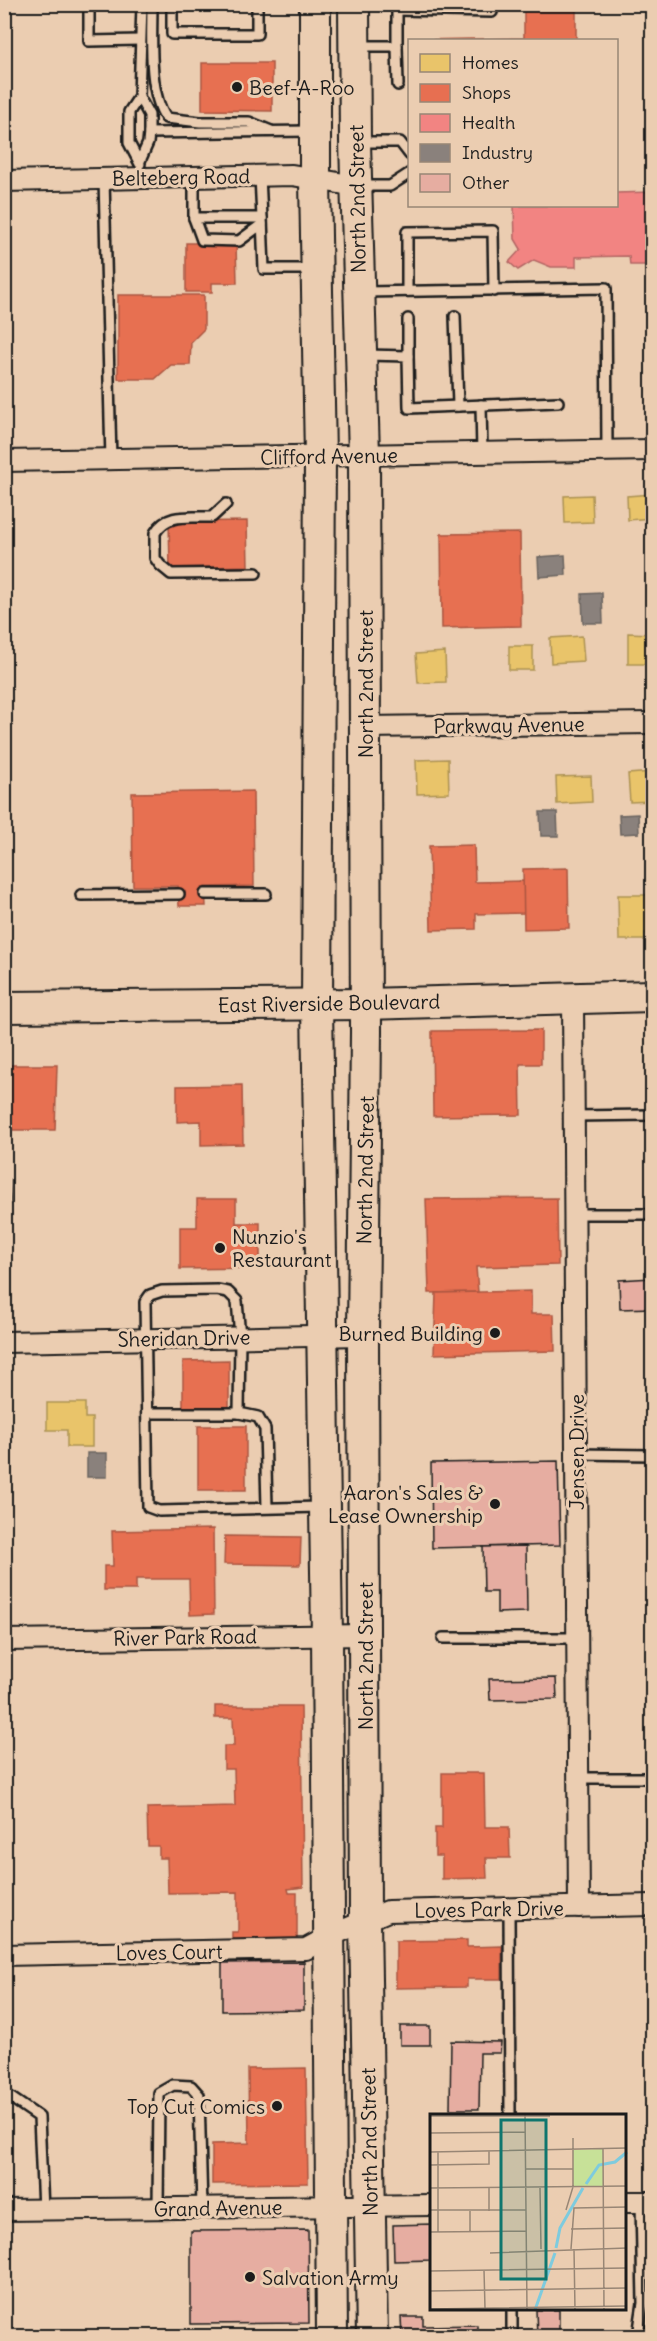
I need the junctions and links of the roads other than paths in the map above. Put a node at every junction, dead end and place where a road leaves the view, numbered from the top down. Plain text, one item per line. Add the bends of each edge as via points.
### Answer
1 (89, 4) edge
2 (142, 4) edge
3 (152, 4) edge
4 (172, 4) edge
5 (257, 4) edge
6 (315, 4) edge
7 (354, 4) edge
8 (492, 4) edge
9 (397, 7) edge
10 (140, 40) junction
11 (354, 46) junction
12 (397, 46) junction
13 (398, 85) dead end
14 (139, 97) junction
15 (272, 131) junction
16 (316, 131) junction
17 (148, 133) junction
18 (354, 142) junction
19 (408, 152) edge
20 (141, 170) junction
21 (408, 173) edge
22 (194, 176) junction
23 (260, 176) junction
24 (104, 179) junction
25 (315, 180) junction
26 (4, 181) edge
27 (356, 186) junction
28 (194, 218) junction
29 (262, 221) junction
30 (317, 269) junction
31 (407, 291) junction
32 (494, 291) junction
33 (359, 292) junction
34 (456, 316) dead end
35 (408, 319) dead end
36 (361, 355) junction
37 (408, 356) junction
38 (558, 402) dead end
39 (482, 405) junction
40 (458, 406) junction
41 (652, 450) edge
42 (607, 451) junction
43 (482, 453) junction
44 (364, 455) junction
45 (320, 457) junction
46 (111, 460) junction
47 (4, 461) edge
48 (226, 504) dead end
49 (256, 573) dead end
50 (319, 642) junction
51 (364, 642) junction
52 (652, 723) edge
53 (365, 727) junction
54 (179, 894) dead end
55 (205, 894) dead end
56 (266, 894) dead end
57 (81, 895) dead end
58 (652, 996) edge
59 (573, 998) junction
60 (366, 1004) junction
61 (317, 1005) junction
62 (4, 1007) edge
63 (652, 1115) edge
64 (574, 1116) junction
65 (574, 1214) junction
66 (652, 1214) edge
67 (363, 1335) junction
68 (322, 1336) junction
69 (240, 1337) junction
70 (146, 1339) junction
71 (4, 1342) edge
72 (147, 1413) junction
73 (239, 1413) junction
74 (576, 1454) junction
75 (652, 1455) edge
76 (267, 1507) junction
77 (325, 1507) junction
78 (327, 1635) junction
79 (366, 1635) junction
80 (443, 1638) dead end
81 (577, 1638) junction
82 (4, 1640) edge
83 (578, 1778) junction
84 (652, 1778) edge
85 (652, 1905) edge
86 (579, 1907) junction
87 (509, 1909) junction
88 (365, 1920) junction
89 (330, 1936) junction
90 (4, 1955) edge
91 (4, 2092) edge
92 (510, 2114) edge
93 (640, 2202) edge
94 (370, 2205) junction
95 (430, 2205) edge
96 (330, 2206) junction
97 (202, 2208) junction
98 (158, 2209) junction
99 (4, 2210) edge
100 (43, 2210) junction
101 (512, 2311) edge
102 (332, 2337) edge
103 (372, 2337) edge
104 (512, 2337) edge
105 (638, 2337) edge

1 - 10 lane via 89,41
2 - 10 lane
3 - 15 lane via 155,88 159,108 166,118 200,123 249,122
4 - 5 lane via 172,34 246,34 257,34
6 - 16 main road, North 2nd Street
7 - 11 main road, North 2nd Street
8 - 9 lane via 492,12
9 - 12 lane
10 - 14 lane
11 - 12 lane
11 - 18 main road, North 2nd Street
12 - 13 lane
14 - 17 lane via 148,115
14 - 20 lane via 129,112 129,143
15 - 16 lane
15 - 17 lane
16 - 25 main road, North 2nd Street
17 - 20 lane
18 - 19 lane via 400,142
18 - 27 main road, North 2nd Street
20 - 22 street, Belteberg Road
20 - 24 street, Belteberg Road
21 - 27 lane via 390,186
22 - 23 street, Belteberg Road
22 - 28 lane
23 - 25 street, Belteberg Road via 292,175
23 - 29 lane
24 - 26 street, Belteberg Road
24 - 46 lane
25 - 27 street, Belteberg Road
25 - 30 main road, North 2nd Street
27 - 33 main road, North 2nd Street
28 - 29 lane
28 - 29 lane via 202,240 239,241
29 - 30 lane via 264,269
30 - 45 main road, North 2nd Street
31 - 32 lane
31 - 32 lane via 407,232 493,231
31 - 33 lane
32 - 42 lane via 606,288
33 - 36 main road, North 2nd Street
34 - 40 lane
35 - 37 lane
36 - 37 lane
36 - 44 main road, North 2nd Street
37 - 40 lane via 409,408
38 - 39 lane
39 - 40 lane
39 - 43 lane
41 - 42 street, Clifford Avenue
42 - 43 street, Clifford Avenue
43 - 44 street, Clifford Avenue
44 - 45 street, Clifford Avenue
44 - 51 main road, North 2nd Street
45 - 46 street, Clifford Avenue
45 - 50 main road, North 2nd Street
46 - 47 street, Clifford Avenue
48 - 49 lane via 212,517 164,521 154,533 155,558 171,574
50 - 51 main road
50 - 61 main road, North 2nd Street
51 - 53 main road, North 2nd Street
52 - 53 street, Parkway Avenue
53 - 60 main road, North 2nd Street
54 - 57 lane
55 - 56 lane
58 - 59 main road, East Riverside Boulevard
59 - 60 main road, East Riverside Boulevard
59 - 64 street, Jensen Drive
60 - 61 main road, East Riverside Boulevard
60 - 67 main road, North 2nd Street
61 - 62 main road, East Riverside Boulevard
61 - 68 main road, North 2nd Street
63 - 64 lane
64 - 65 street, Jensen Drive
65 - 66 lane
65 - 74 street, Jensen Drive
67 - 68 street, Sheridan Drive
67 - 79 main road, North 2nd Street
68 - 69 street, Sheridan Drive
68 - 77 main road, North 2nd Street
69 - 70 street, Sheridan Drive
69 - 70 lane via 237,1301 228,1292 206,1290 150,1295 145,1302
69 - 73 lane
70 - 71 street, Sheridan Drive
70 - 72 lane
72 - 73 lane
72 - 76 lane via 148,1507 159,1511
73 - 76 lane via 258,1417 265,1429
74 - 75 lane
74 - 81 street, Jensen Drive
76 - 77 lane
77 - 78 main road, North 2nd Street
78 - 79 street, River Park Road
78 - 82 street, River Park Road
78 - 89 main road, North 2nd Street
79 - 88 main road, North 2nd Street
80 - 81 lane
81 - 83 street, Jensen Drive
83 - 84 lane
83 - 86 street, Jensen Drive
85 - 86 street, Loves Park Drive
86 - 87 street, Loves Park Drive
87 - 88 street, Loves Park Drive via 388,1911
87 - 92 lane
88 - 89 street, Loves Park Drive
88 - 94 main road, North 2nd Street
89 - 90 street, Loves Court via 306,1949
89 - 96 main road, North 2nd Street
91 - 100 lane via 39,2117
93 - 105 lane via 643,2304
94 - 95 street, Grand Avenue
94 - 96 street, Grand Avenue
94 - 103 main road, North 2nd Street
96 - 97 street, Grand Avenue
96 - 102 main road, North 2nd Street
97 - 98 street, Grand Avenue
97 - 98 lane via 199,2095 190,2086 173,2085 159,2093
98 - 100 street, Grand Avenue
99 - 100 street, Grand Avenue
101 - 104 lane

